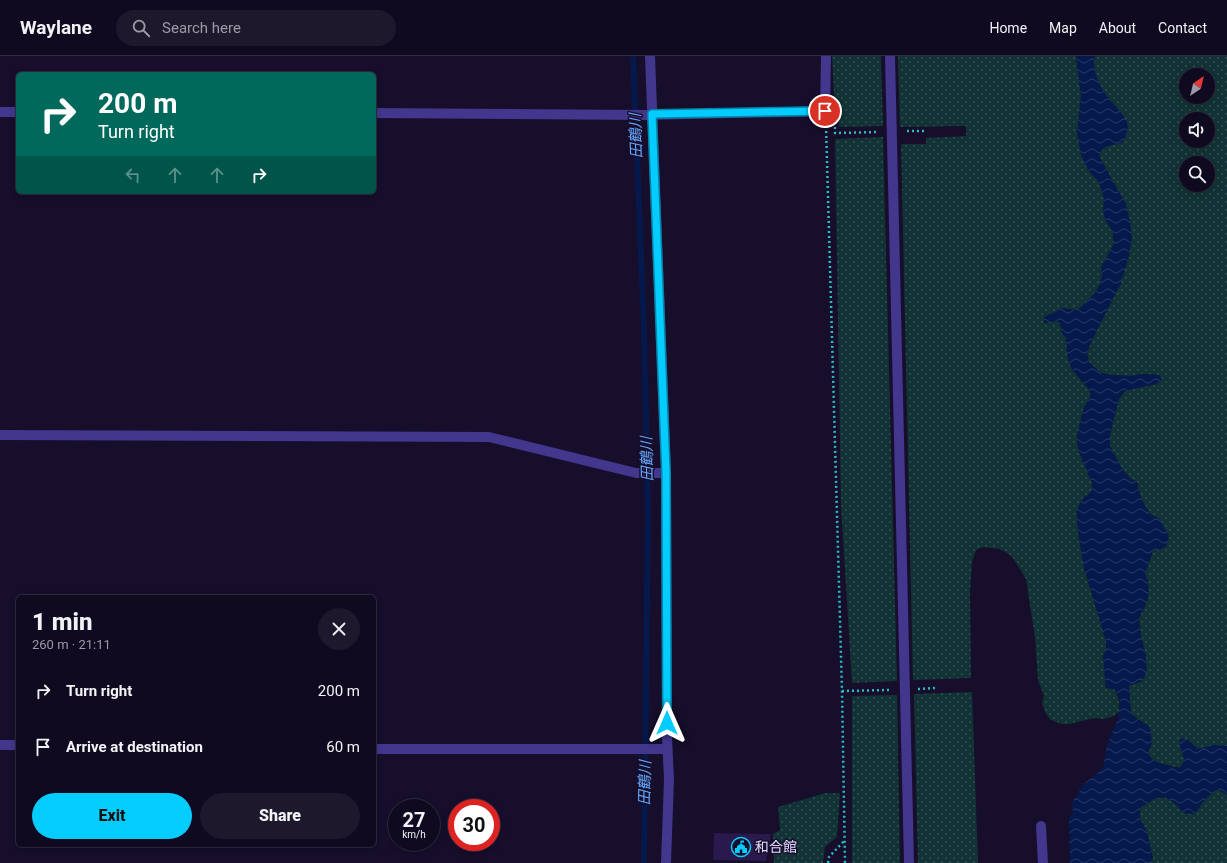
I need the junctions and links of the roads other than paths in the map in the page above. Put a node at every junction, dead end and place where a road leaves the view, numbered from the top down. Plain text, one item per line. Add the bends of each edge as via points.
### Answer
1 (650, 56) edge
2 (826, 56) edge
3 (890, 56) edge
4 (0, 112) edge
5 (16, 112) edge
6 (376, 113) edge
7 (649, 114) junction
8 (0, 435) edge
9 (663, 473) junction
10 (0, 745) edge
11 (16, 745) edge
12 (376, 748) edge
13 (664, 749) junction
14 (1040, 826) dead end
15 (666, 863) edge
16 (909, 863) edge
17 (1043, 863) edge

1 - 7 street
2 - 7 street via 825,115
3 - 16 street
4 - 5 street
6 - 7 street
7 - 9 street
8 - 9 street via 489,437 636,473
9 - 13 street
10 - 11 street
12 - 13 street
13 - 15 street via 669,779
14 - 17 street

